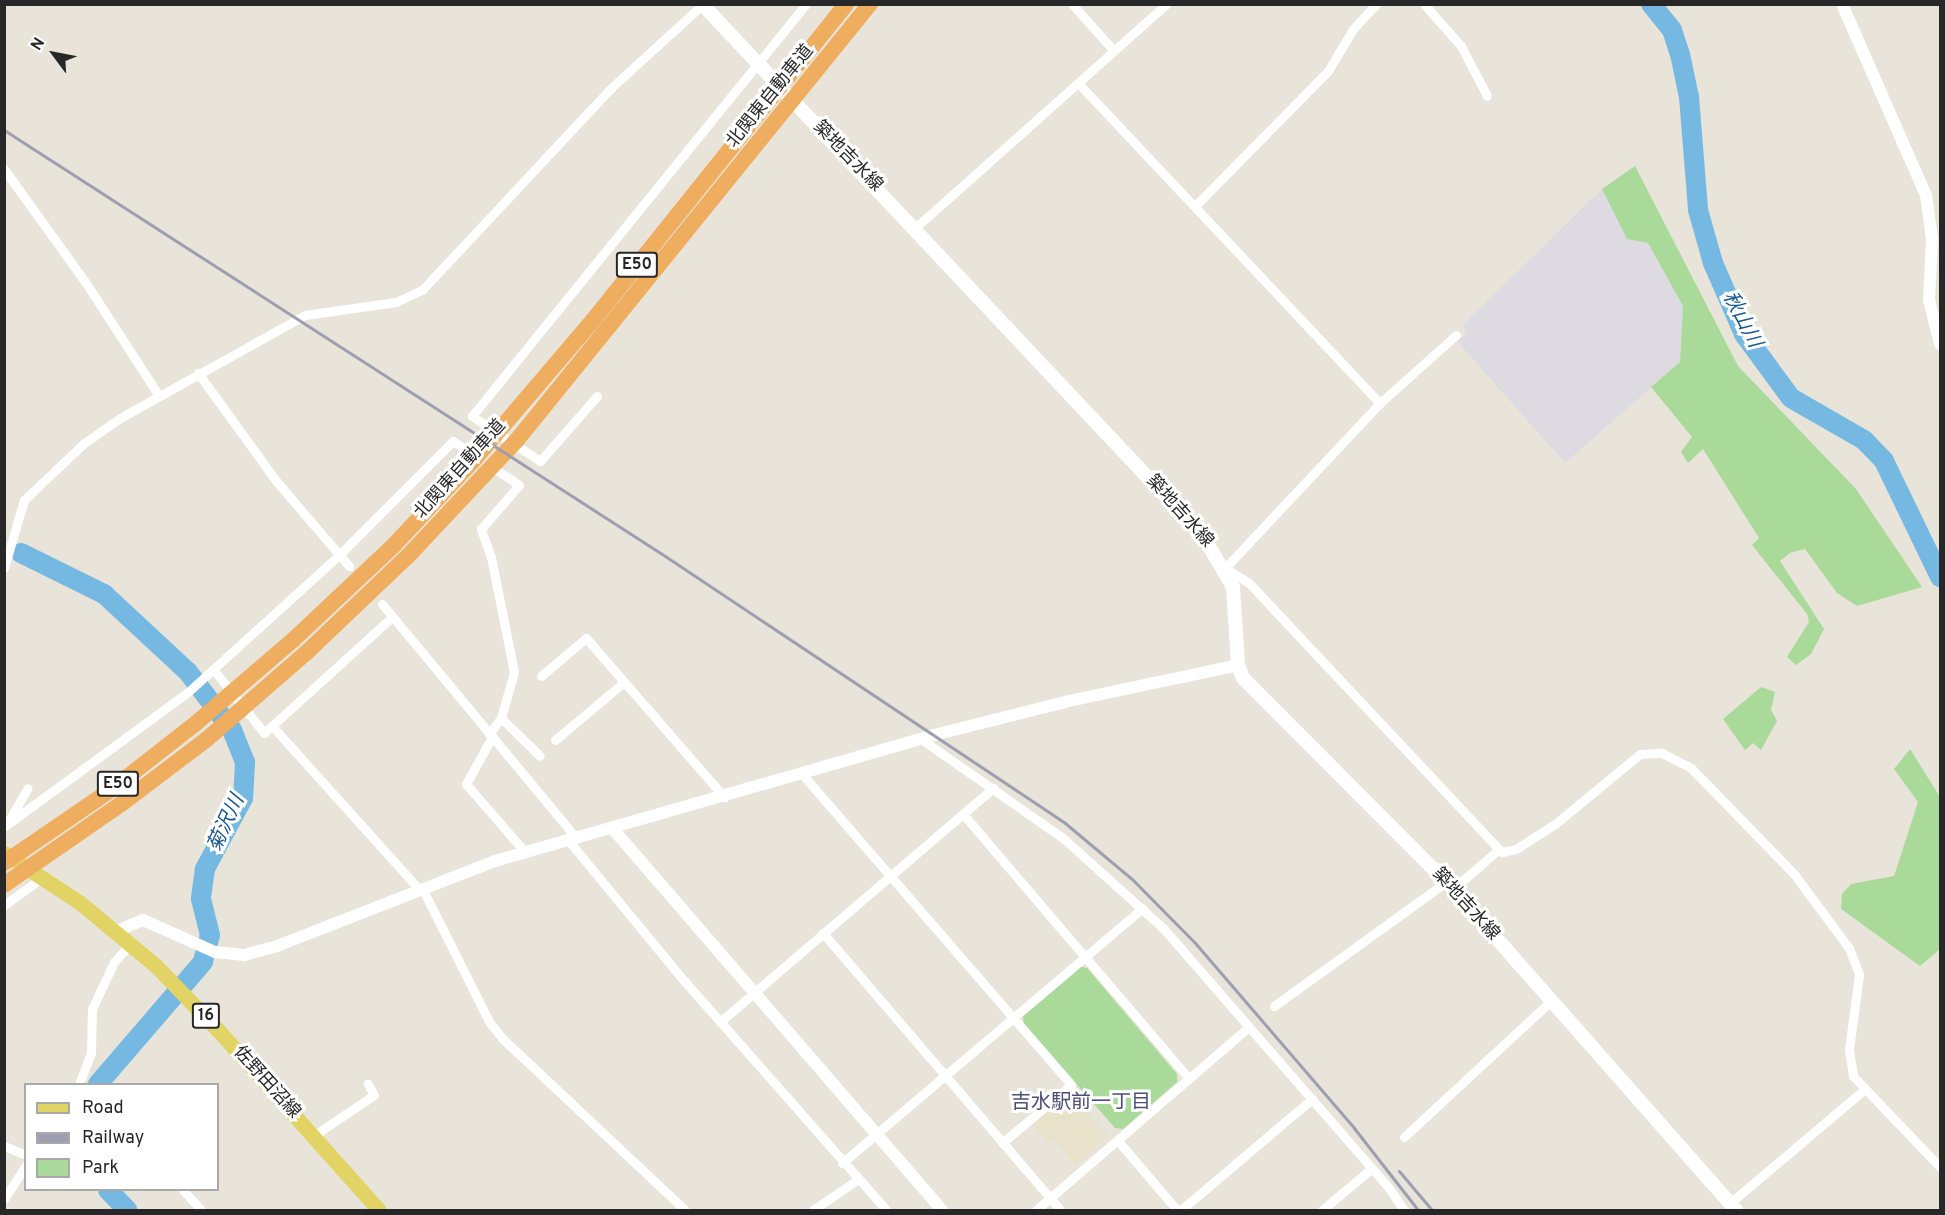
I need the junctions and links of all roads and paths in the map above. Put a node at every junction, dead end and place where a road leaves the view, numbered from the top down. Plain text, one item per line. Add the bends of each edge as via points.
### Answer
1 (806, 4) edge
2 (846, 4) edge
3 (870, 4) edge
4 (1072, 4) edge
5 (1166, 4) edge
6 (1376, 4) edge
7 (1424, 4) edge
8 (1842, 4) edge
9 (702, 5) edge
10 (1114, 51) junction
11 (759, 65) junction
12 (1079, 84) junction
13 (1487, 96) dead end
14 (4, 169) edge
15 (1195, 206) junction
16 (915, 228) junction
17 (1935, 299) edge
18 (1456, 335) dead end
19 (1941, 344) edge
20 (198, 373) junction
21 (159, 396) junction
22 (597, 396) dead end
23 (1380, 403) junction
24 (339, 555) junction
25 (349, 566) dead end
26 (4, 568) edge
27 (1224, 568) junction
28 (382, 603) dead end
29 (392, 617) junction
30 (1238, 665) junction
31 (213, 669) junction
32 (541, 676) dead end
33 (624, 682) junction
34 (501, 718) junction
35 (273, 727) junction
36 (490, 736) junction
37 (921, 739) junction
38 (555, 740) dead end
39 (540, 756) dead end
40 (802, 774) junction
41 (28, 788) dead end
42 (993, 788) junction
43 (724, 797) junction
44 (963, 814) junction
45 (5, 827) edge
46 (613, 829) junction
47 (572, 839) junction
48 (1498, 850) junction
49 (525, 852) junction
50 (4, 853) edge
51 (4, 863) edge
52 (891, 874) junction
53 (44, 877) junction
54 (4, 885) edge
55 (1449, 886) junction
56 (421, 888) junction
57 (4, 905) edge
58 (1143, 908) junction
59 (117, 931) junction
60 (823, 933) junction
61 (131, 943) junction
62 (1083, 958) junction
63 (753, 993) junction
64 (1551, 1001) junction
65 (1274, 1006) dead end
66 (1013, 1018) junction
67 (720, 1022) junction
68 (1250, 1027) junction
69 (945, 1076) junction
70 (1189, 1079) junction
71 (79, 1083) edge
72 (368, 1084) dead end
73 (1864, 1089) junction
74 (1312, 1099) junction
75 (877, 1135) junction
76 (313, 1136) junction
77 (1404, 1137) dead end
78 (1118, 1141) junction
79 (1002, 1143) junction
80 (4, 1146) edge
81 (24, 1154) edge
82 (842, 1163) junction
83 (1941, 1167) edge
84 (24, 1168) edge
85 (1372, 1168) junction
86 (857, 1180) junction
87 (184, 1191) edge
88 (4, 1199) edge
89 (1050, 1199) junction
90 (1733, 1207) edge
91 (201, 1210) edge
92 (379, 1210) edge
93 (685, 1210) edge
94 (813, 1210) edge
95 (886, 1210) edge
96 (942, 1210) edge
97 (1036, 1210) edge
98 (1060, 1210) edge
99 (1179, 1210) edge
100 (1322, 1210) edge
101 (1404, 1210) edge

1 - 11 street
2 - 51 highway, 北関東自動車道 / E50 via 501,430 350,588 195,724
3 - 54 highway, 北関東自動車道 / E50 via 517,440 366,598 207,739 57,851
4 - 10 street
5 - 10 street
6 - 15 street via 1353,29 1328,71
7 - 13 street via 1461,46
8 - 17 street via 1926,195
9 - 11 main road, 築地吉水線
9 - 20 street via 611,88 423,290 396,302 311,313
10 - 12 street
11 - 16 main road, 築地吉水線
11 - 22 street via 472,416 540,461
12 - 15 street
12 - 16 street
14 - 21 street via 86,283
15 - 23 street
16 - 27 main road, 築地吉水線 via 1192,524
17 - 19 street
18 - 23 street
20 - 21 street
20 - 24 street via 270,473
21 - 26 street via 83,444 24,500 10,561
23 - 27 street
24 - 25 street
24 - 31 street
24 - 34 street via 453,441 519,485 481,529 491,557 514,672
27 - 30 main road, 築地吉水線 via 1236,599
27 - 48 street via 1249,583
28 - 29 street
29 - 35 street
29 - 36 street
30 - 37 street via 1069,701
30 - 55 main road, 築地吉水線 via 1247,683
31 - 35 street via 259,730 264,733
31 - 45 street via 188,692
32 - 33 street via 585,638
33 - 38 street
33 - 43 street
34 - 36 street
34 - 39 street
35 - 56 street
36 - 47 street
36 - 49 street via 466,784
37 - 40 street
37 - 42 street
40 - 43 street
40 - 52 street
41 - 45 street
42 - 44 street
42 - 58 street via 1063,838
43 - 46 street
44 - 52 street
44 - 62 street
46 - 47 street
46 - 63 street
47 - 49 street
47 - 67 street
48 - 55 street
48 - 73 street via 1516,849 1555,824 1640,754 1662,753 1680,759 1739,814 1794,874 1858,963 1849,1050 1853,1076
49 - 56 street
50 - 53 main road, 佐野田沼線 / 16
52 - 60 street
52 - 66 street
53 - 57 street
53 - 59 main road, 佐野田沼線 / 16
55 - 64 main road, 築地吉水線
55 - 65 street
56 - 59 street via 277,946 244,955 215,952 143,920
56 - 93 street via 490,1023
58 - 62 street
58 - 68 street
59 - 61 main road, 佐野田沼線 / 16
60 - 63 street
60 - 69 street
61 - 71 street via 114,962 92,1009 90,1052
61 - 76 main road, 佐野田沼線 / 16 via 210,1021
62 - 66 street
62 - 70 street
63 - 67 street
63 - 75 street
64 - 77 street
64 - 90 main road, 築地吉水線
66 - 69 street
66 - 79 street via 1071,1085
67 - 82 street
68 - 70 street
68 - 74 street
69 - 75 street
69 - 79 street
70 - 78 street
72 - 76 street via 374,1095
73 - 83 street
73 - 90 street
74 - 85 street
74 - 99 street
75 - 82 street
75 - 96 street
76 - 92 main road, 佐野田沼線 / 16
78 - 89 street
78 - 99 street
79 - 89 street
80 - 81 street
82 - 86 street
84 - 88 street
85 - 100 street
85 - 101 street
86 - 94 street
86 - 95 street
87 - 91 street
89 - 97 street
89 - 98 street

